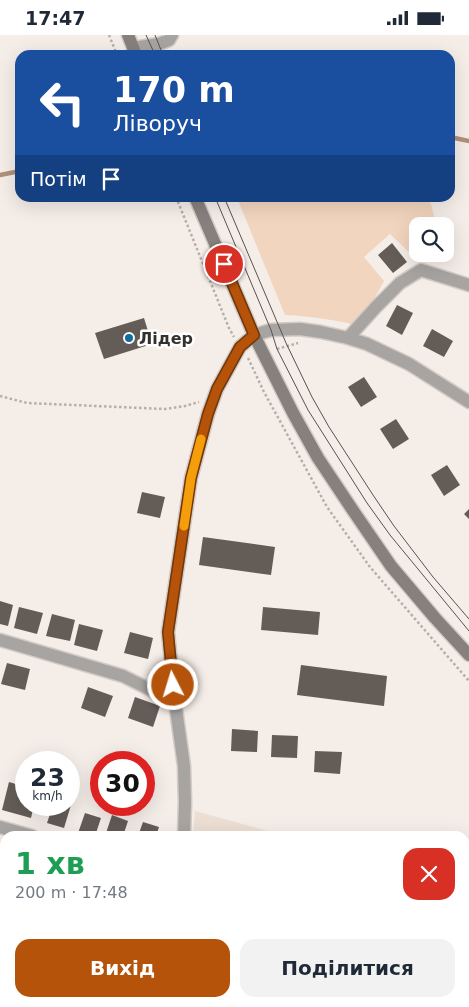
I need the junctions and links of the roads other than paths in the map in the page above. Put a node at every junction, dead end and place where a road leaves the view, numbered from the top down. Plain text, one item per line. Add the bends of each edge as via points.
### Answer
1 (128, 35) edge
2 (172, 35) edge
3 (134, 50) edge
4 (138, 50) edge
5 (197, 202) edge
6 (469, 285) edge
7 (254, 335) junction
8 (348, 338) junction
9 (469, 402) edge
10 (0, 639) edge
11 (469, 655) edge
12 (174, 702) junction
13 (0, 827) edge
14 (14, 831) edge
15 (184, 831) edge

1 - 3 main road
2 - 4 street via 169,40
5 - 7 main road
6 - 8 street via 421,270 400,283
7 - 8 street via 271,330 300,329
7 - 11 main road via 293,413 354,512 391,565
7 - 12 street via 240,347 213,398 191,478 168,632
8 - 9 street via 409,364
10 - 12 street via 123,676
12 - 15 street via 184,766
13 - 14 street

